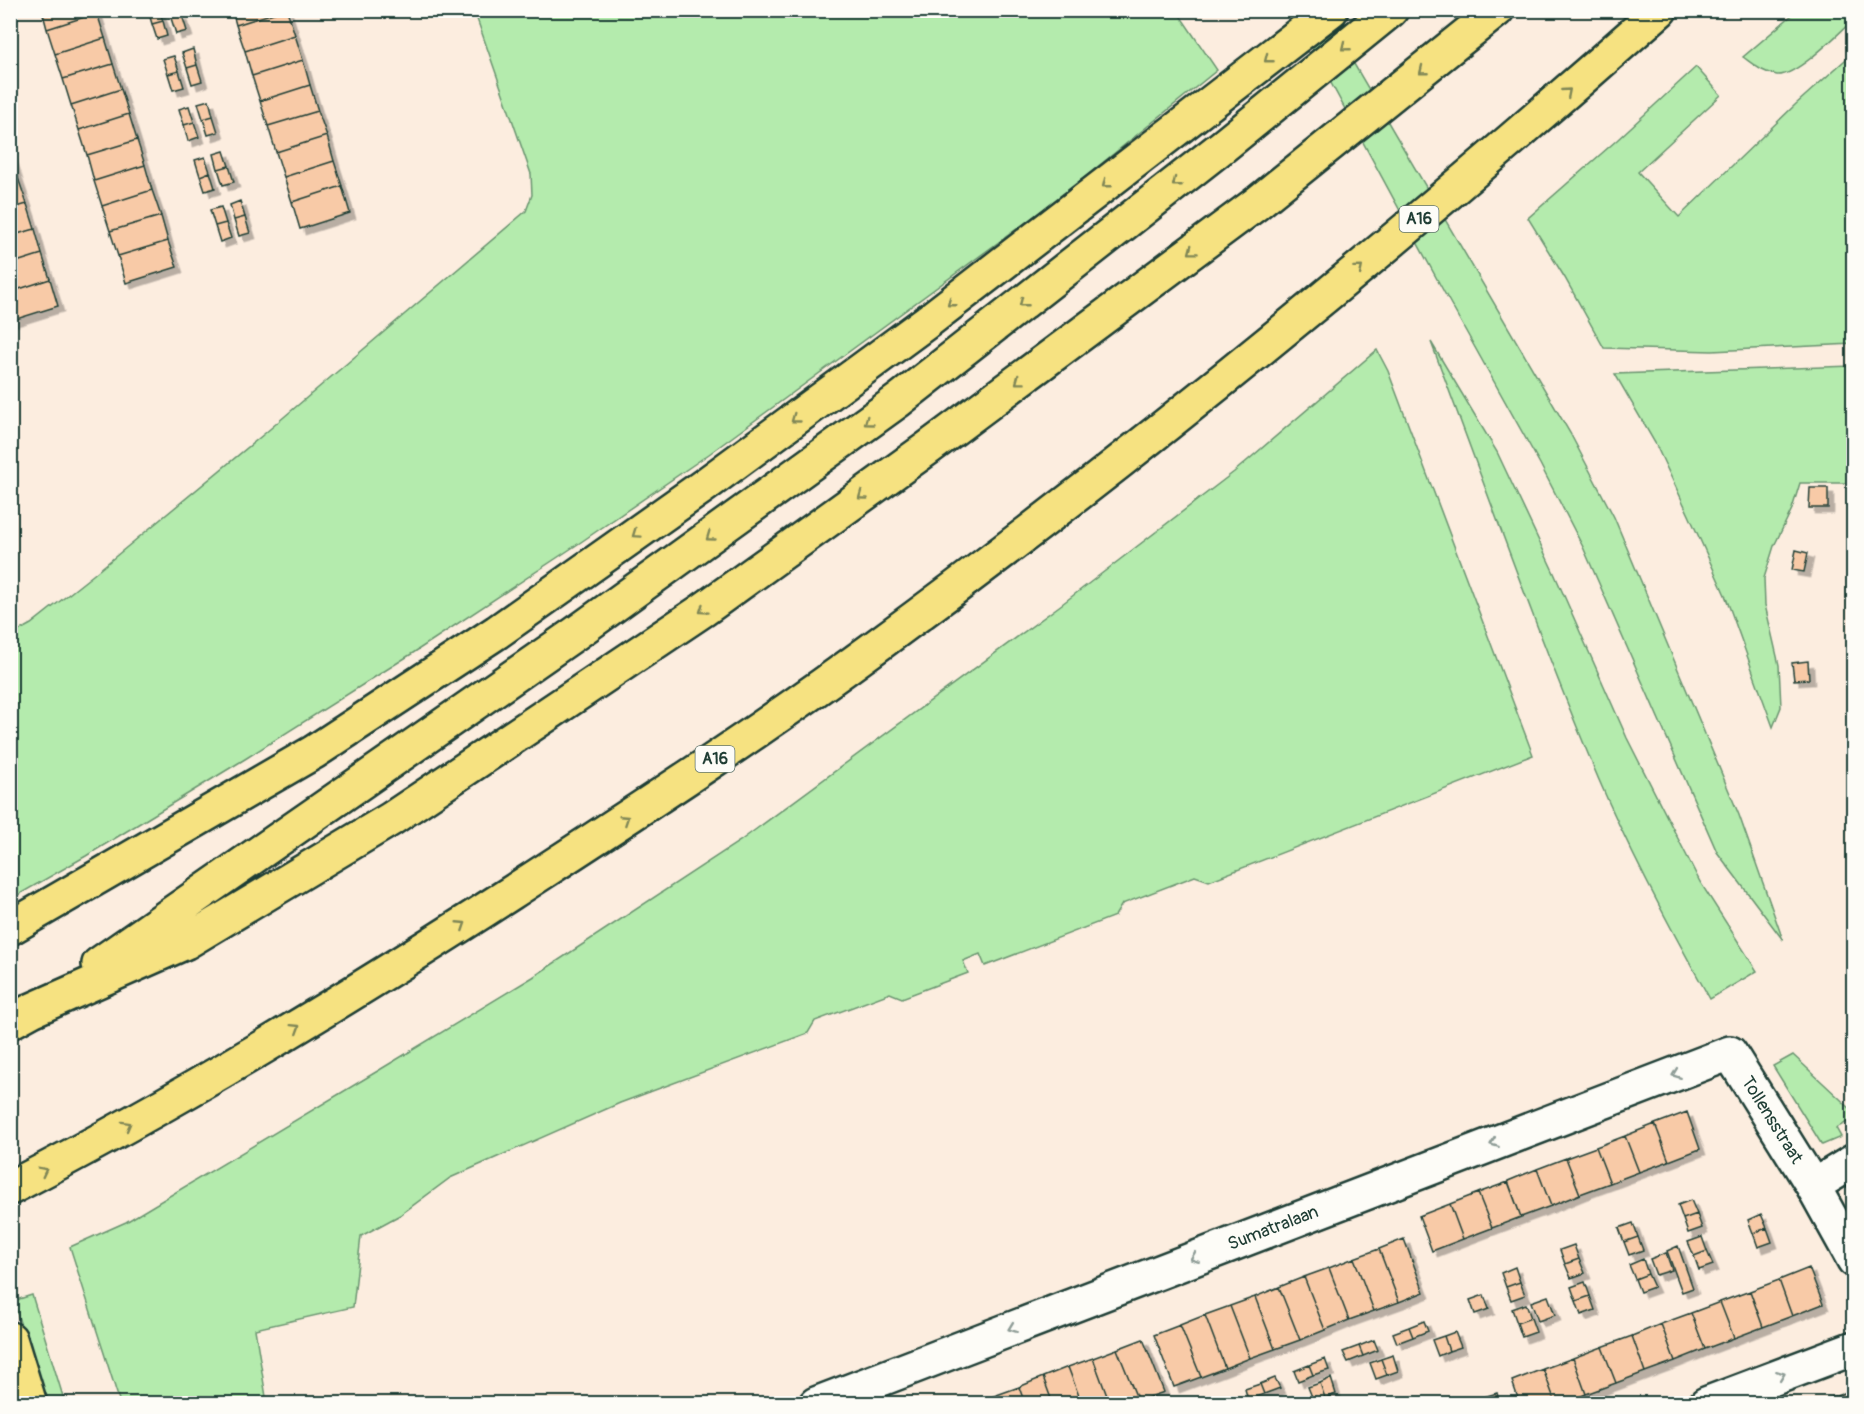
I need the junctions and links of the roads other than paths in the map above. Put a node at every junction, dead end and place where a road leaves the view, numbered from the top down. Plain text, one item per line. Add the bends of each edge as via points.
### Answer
1 (1331, 10) edge
2 (1391, 10) edge
3 (1497, 10) edge
4 (1660, 10) edge
5 (10, 928) edge
6 (21, 1016) edge
7 (1730, 1053) joint
8 (1854, 1161) edge
9 (1813, 1186) junction
10 (10, 1188) edge
11 (1854, 1260) edge
12 (10, 1339) edge
13 (1854, 1348) edge
14 (30, 1404) edge
15 (816, 1404) edge
16 (1706, 1404) edge

1 -> 5 main road via 901,341 497,632 314,752
2 -> 6 main road via 890,407 557,647
3 -> 6 main road via 1256,204 703,610 391,819 186,942
10 -> 4 main road, A16 via 264,1048 459,927 660,797 872,650 1041,524 1315,307
7 - 9 street, Tollensstraat
7 -> 15 street, Sumatralaan
8 - 9 street
9 - 11 street, Tollensstraat
12 - 14 main road
16 -> 13 street

